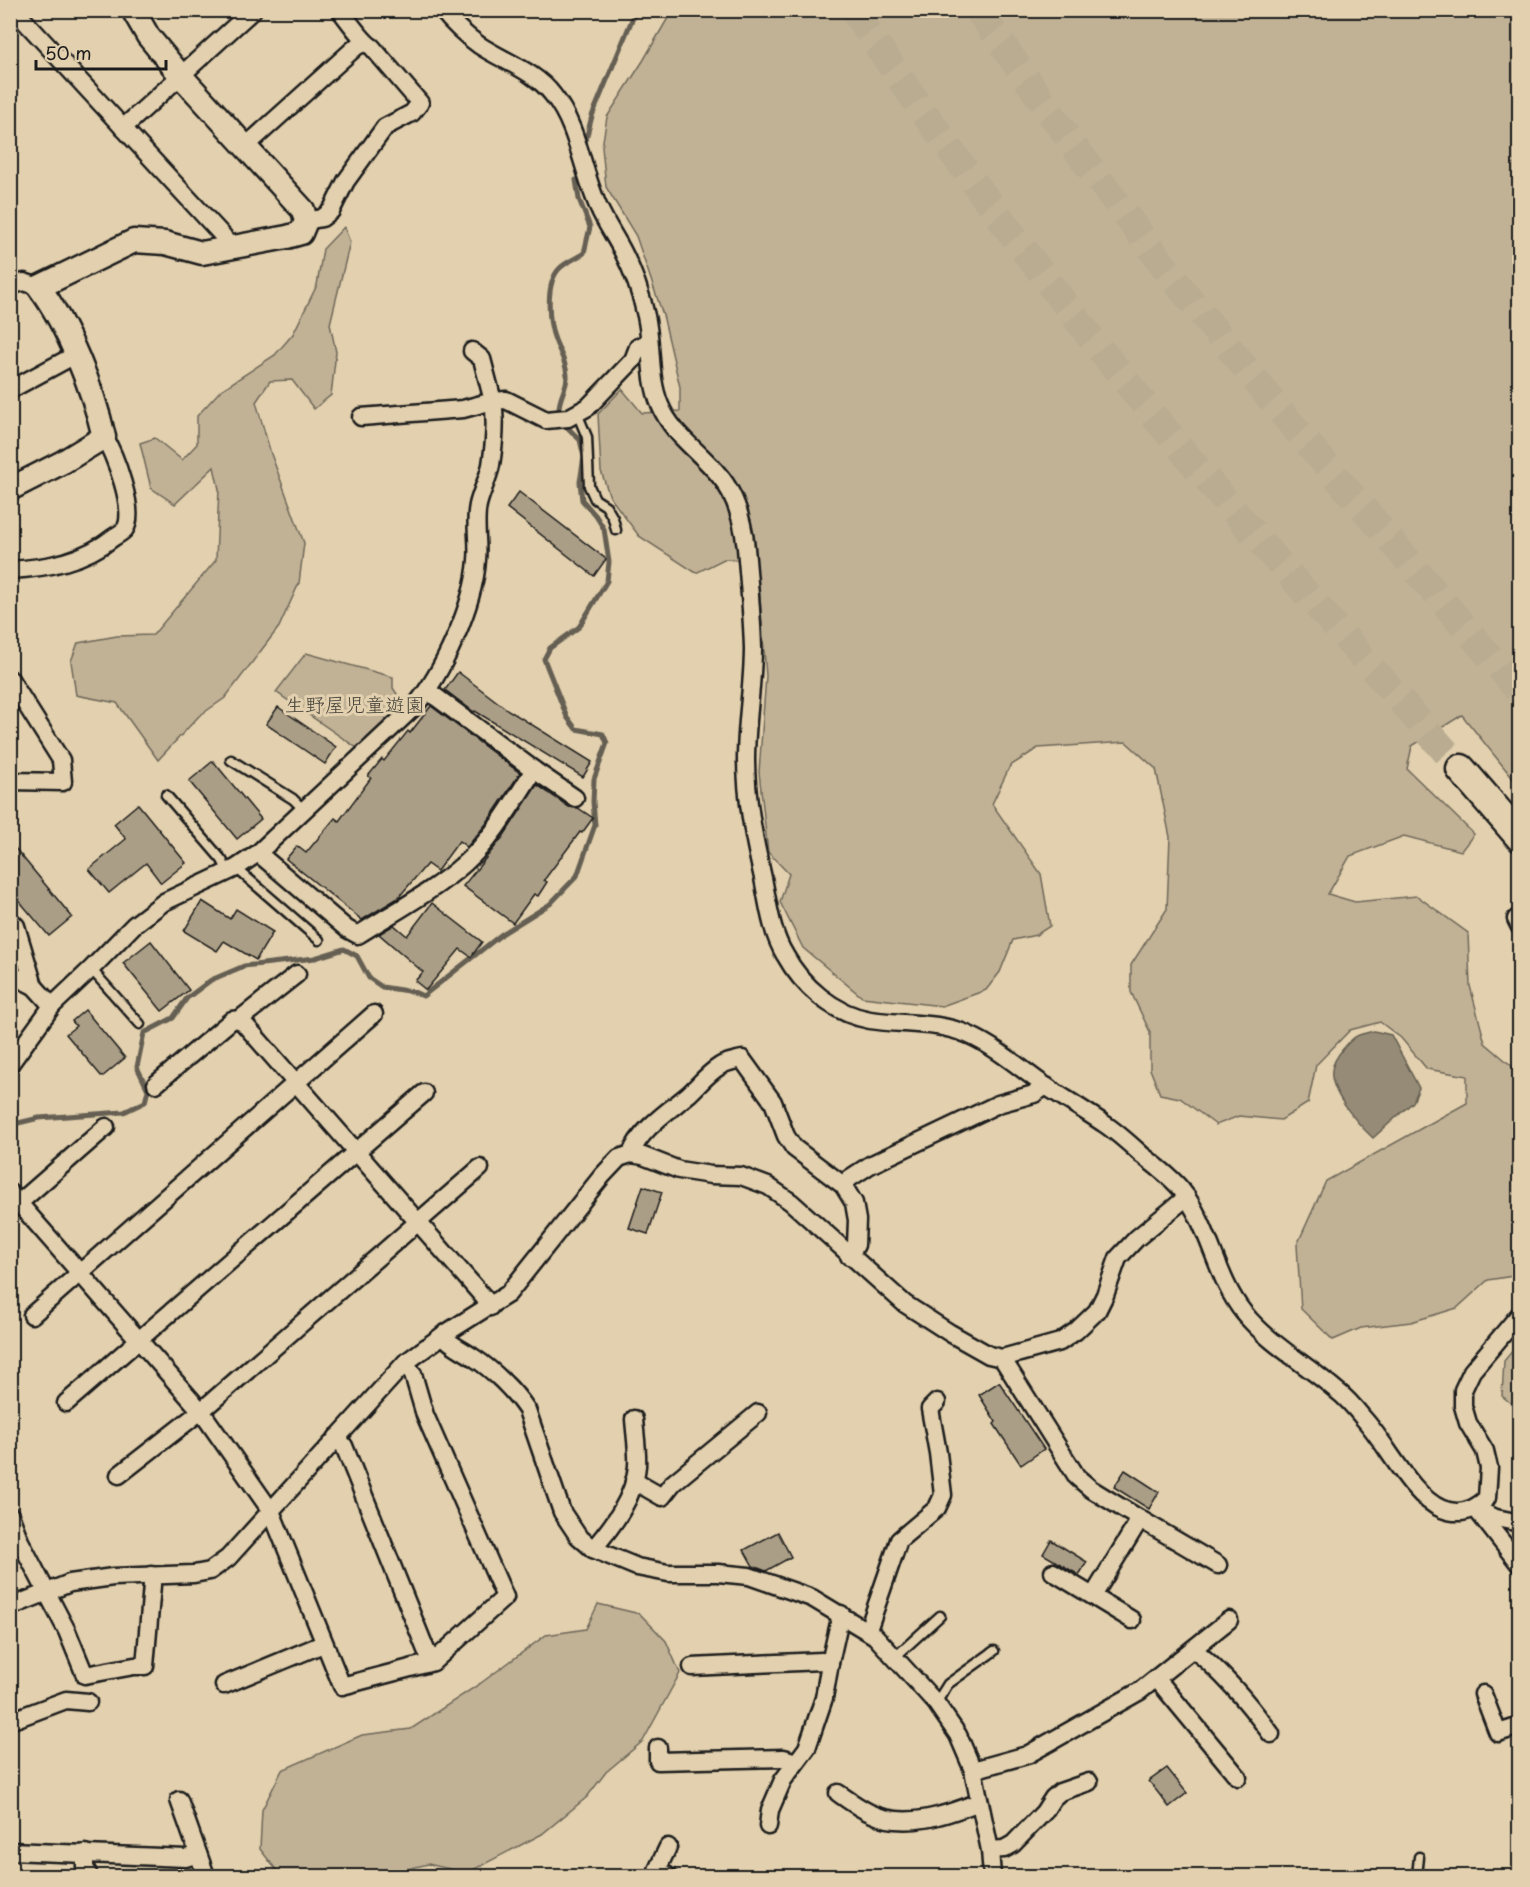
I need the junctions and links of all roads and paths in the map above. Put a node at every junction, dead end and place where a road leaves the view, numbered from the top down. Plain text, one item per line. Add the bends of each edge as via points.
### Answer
1 (133, 10) edge
2 (253, 10) edge
3 (340, 10) edge
4 (442, 10) edge
5 (19, 17) edge
6 (365, 43) junction
7 (181, 76) junction
8 (123, 128) junction
9 (246, 146) junction
10 (306, 221) junction
11 (230, 249) junction
12 (11, 284) edge
13 (39, 287) junction
14 (649, 342) junction
15 (472, 351) dead end
16 (75, 355) junction
17 (10, 390) edge
18 (493, 401) junction
19 (578, 413) junction
20 (361, 417) dead end
21 (104, 436) junction
22 (10, 489) edge
23 (616, 530) dead end
24 (10, 570) edge
25 (10, 679) edge
26 (428, 691) junction
27 (231, 760) dead end
28 (1461, 769) tunnel mouth
29 (534, 770) junction
30 (10, 782) edge
31 (166, 795) dead end
32 (575, 798) dead end
33 (303, 810) junction
34 (1520, 837) edge
35 (258, 853) junction
36 (232, 870) junction
37 (10, 920) edge
38 (319, 940) dead end
39 (91, 969) junction
40 (10, 974) edge
41 (297, 975) dead end
42 (34, 986) junction
43 (52, 1006) junction
44 (374, 1014) dead end
45 (240, 1019) junction
46 (140, 1024) dead end
47 (10, 1064) edge
48 (296, 1082) junction
49 (156, 1084) dead end
50 (1046, 1086) junction
51 (424, 1093) dead end
52 (106, 1127) dead end
53 (356, 1151) junction
54 (631, 1154) junction
55 (480, 1168) dead end
56 (843, 1185) junction
57 (1187, 1197) junction
58 (15, 1198) edge
59 (419, 1222) junction
60 (849, 1256) junction
61 (80, 1271) junction
62 (490, 1307) junction
63 (1520, 1314) edge
64 (32, 1315) dead end
65 (443, 1335) junction
66 (138, 1339) junction
67 (1002, 1358) junction
68 (405, 1363) junction
69 (937, 1402) dead end
70 (66, 1403) dead end
71 (201, 1411) junction
72 (758, 1413) dead end
73 (634, 1419) dead end
74 (337, 1437) junction
75 (119, 1475) dead end
76 (634, 1481) junction
77 (1476, 1509) junction
78 (271, 1511) junction
79 (10, 1515) edge
80 (1140, 1519) junction
81 (1520, 1523) edge
82 (15, 1543) edge
83 (593, 1549) junction
84 (1218, 1565) dead end
85 (1520, 1565) edge
86 (1053, 1572) dead end
87 (151, 1575) junction
88 (46, 1592) junction
89 (1093, 1596) junction
90 (10, 1607) edge
91 (841, 1614) junction
92 (940, 1616) dead end
93 (1132, 1620) dead end
94 (1228, 1620) dead end
95 (867, 1630) junction
96 (324, 1644) junction
97 (1193, 1649) junction
98 (994, 1651) dead end
99 (894, 1658) junction
100 (433, 1662) junction
101 (830, 1663) junction
102 (692, 1667) dead end
103 (1157, 1679) junction
104 (224, 1685) dead end
105 (1483, 1694) dead end
106 (88, 1702) dead end
107 (936, 1703) junction
108 (10, 1721) edge
109 (1520, 1726) edge
110 (1271, 1734) dead end
111 (658, 1748) dead end
112 (796, 1762) junction
113 (973, 1770) junction
114 (1238, 1777) dead end
115 (1089, 1782) dead end
116 (838, 1793) dead end
117 (179, 1800) dead end
118 (979, 1802) junction
119 (768, 1826) dead end
120 (668, 1847) dead end
121 (990, 1850) junction
122 (10, 1851) edge
123 (85, 1853) junction
124 (198, 1854) junction
125 (1419, 1857) dead end
126 (659, 1874) edge
127 (89, 1876) edge
128 (207, 1876) edge
129 (992, 1876) edge
130 (1417, 1876) edge

1 - 7 street via 148,36
2 - 7 street
3 - 6 street
4 - 14 street via 475,42 532,75 563,108 598,208 640,289
5 - 8 street
6 - 9 street
6 - 10 street via 420,103 412,113 385,127 346,181 331,211 322,218
7 - 8 street
7 - 9 street
8 - 11 street via 223,236
9 - 10 street via 303,210
10 - 11 street via 301,233
11 - 13 street via 202,253 165,243 134,241
12 - 13 street via 24,282
13 - 16 street
14 - 19 street via 638,347 633,360
14 - 50 street via 652,380 661,408 690,447 718,474 740,515 753,648 747,784 770,914 783,953 822,999 842,1010 865,1019 932,1024 962,1032
15 - 18 street via 482,359
16 - 17 street
16 - 21 street
18 - 19 street via 506,400 546,420
18 - 20 street via 463,409
18 - 26 street via 490,466 477,507 477,562 472,587 444,664
19 - 23 lane via 587,437 589,486 595,499 606,506
21 - 22 street
21 - 24 street via 129,513 125,528 81,558
25 - 30 street via 61,760 63,782
26 - 29 street
26 - 33 street
27 - 33 lane via 294,799
28 - 34 highway
29 - 32 street
29 - 35 street via 493,833 465,863 358,935
31 - 36 lane
33 - 35 street
35 - 36 street
36 - 38 lane
36 - 39 street via 164,902 134,925
37 - 42 street via 16,926
39 - 43 street
39 - 46 lane
40 - 42 street
41 - 45 street
42 - 43 street
43 - 47 street
44 - 48 street
45 - 48 street
45 - 49 street via 232,1020
48 - 53 street
48 - 61 street
50 - 56 street via 1034,1094 998,1104 881,1160
50 - 57 street via 1107,1125
51 - 53 street
52 - 58 street
53 - 59 street
53 - 66 street
54 - 56 street via 633,1146 663,1114 702,1079 722,1064 742,1059 773,1102 794,1148
54 - 60 street via 679,1170 741,1176 768,1186
54 - 62 street via 619,1158 602,1176 508,1294
55 - 59 street
56 - 60 street via 854,1203 857,1220 856,1245
57 - 67 street via 1118,1258 1097,1311 1076,1331 1060,1342
57 - 77 street via 1201,1220 1232,1295 1245,1314 1276,1344 1339,1392 1423,1496 1442,1509 1459,1513
58 - 61 street
59 - 62 street
59 - 71 street
60 - 67 street via 914,1310 989,1355
61 - 64 street
61 - 66 street
62 - 65 street
63 - 77 street via 1472,1371 1463,1390 1468,1423 1485,1451 1489,1468 1487,1498
65 - 68 street
65 - 83 street via 518,1397 527,1410 562,1512 578,1536
66 - 70 street
66 - 71 street
67 - 80 street via 1077,1477
68 - 74 street
68 - 100 street via 413,1374 425,1415 505,1597
69 - 95 street via 930,1409 943,1495 937,1508 899,1540
71 - 75 street
71 - 78 street
72 - 76 street via 673,1483 662,1497
73 - 76 street
74 - 78 street
74 - 100 street
76 - 83 street via 618,1516
77 - 81 street
77 - 85 street
78 - 87 street via 228,1558 210,1571
78 - 96 street
79 - 82 street
80 - 84 street
80 - 89 street
82 - 88 street
83 - 91 street via 637,1567 668,1573 749,1576 812,1598
86 - 89 street
87 - 88 street via 70,1583
87 - 88 street via 146,1665 85,1675
88 - 90 street
89 - 93 street
91 - 95 street
91 - 101 street
92 - 99 lane
94 - 97 street
95 - 99 street
96 - 100 street via 342,1686
96 - 104 street
97 - 103 street
97 - 110 street
98 - 107 lane via 948,1684
99 - 107 street
101 - 102 street
101 - 112 street via 824,1698 807,1748
103 - 113 street via 1027,1755
103 - 114 street
105 - 109 street via 1498,1733
106 - 108 street via 66,1700
107 - 113 street via 958,1735
111 - 112 street via 658,1761 784,1758
112 - 119 street via 783,1780 770,1810
113 - 118 street
115 - 121 street via 1060,1792 1013,1844
116 - 118 street via 870,1814 918,1821
117 - 124 street
118 - 121 street
120 - 126 street
121 - 129 street
122 - 123 street
123 - 124 street via 186,1858
123 - 127 street
124 - 128 street
125 - 130 lane

